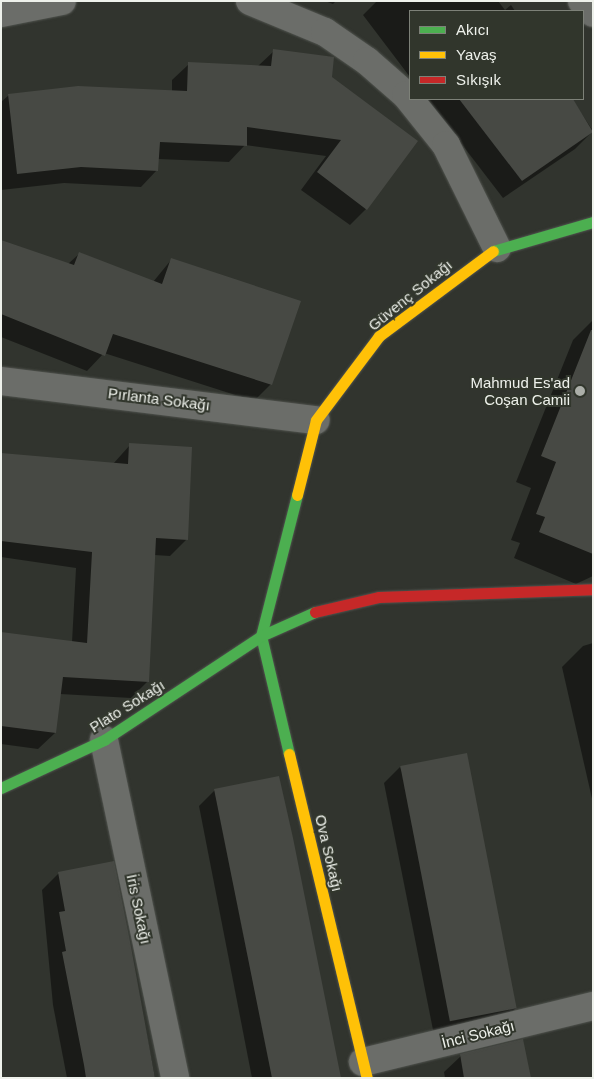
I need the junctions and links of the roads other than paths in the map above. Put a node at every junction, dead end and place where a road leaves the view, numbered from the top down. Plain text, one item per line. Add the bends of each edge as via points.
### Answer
1 (62, 1) edge
2 (250, 1) edge
3 (582, 1) edge
4 (593, 12) edge
5 (1, 13) edge
6 (409, 100) edge
7 (409, 100) edge
8 (593, 222) edge
9 (497, 248) junction
10 (1, 381) edge
11 (316, 420) junction
12 (593, 588) edge
13 (261, 636) junction
14 (104, 740) junction
15 (1, 788) edge
16 (593, 1006) edge
17 (365, 1070) edge
18 (175, 1078) edge

1 - 5 street
2 - 7 street via 325,32 367,60
3 - 4 street
6 - 9 street via 446,145
8 - 9 street, Güvenç Sokağı
9 - 11 street, Güvenç Sokağı via 444,283 379,336
10 - 11 street, Pırlanta Sokağı
11 - 13 street, Güvenç Sokağı
12 - 13 street, Plato Sokağı via 379,597 303,615
13 - 14 street, Plato Sokağı
13 - 17 street, Ova Sokağı
14 - 15 street, Plato Sokağı
14 - 18 street, İris Sokağı
16 - 17 street, İnci Sokağı

